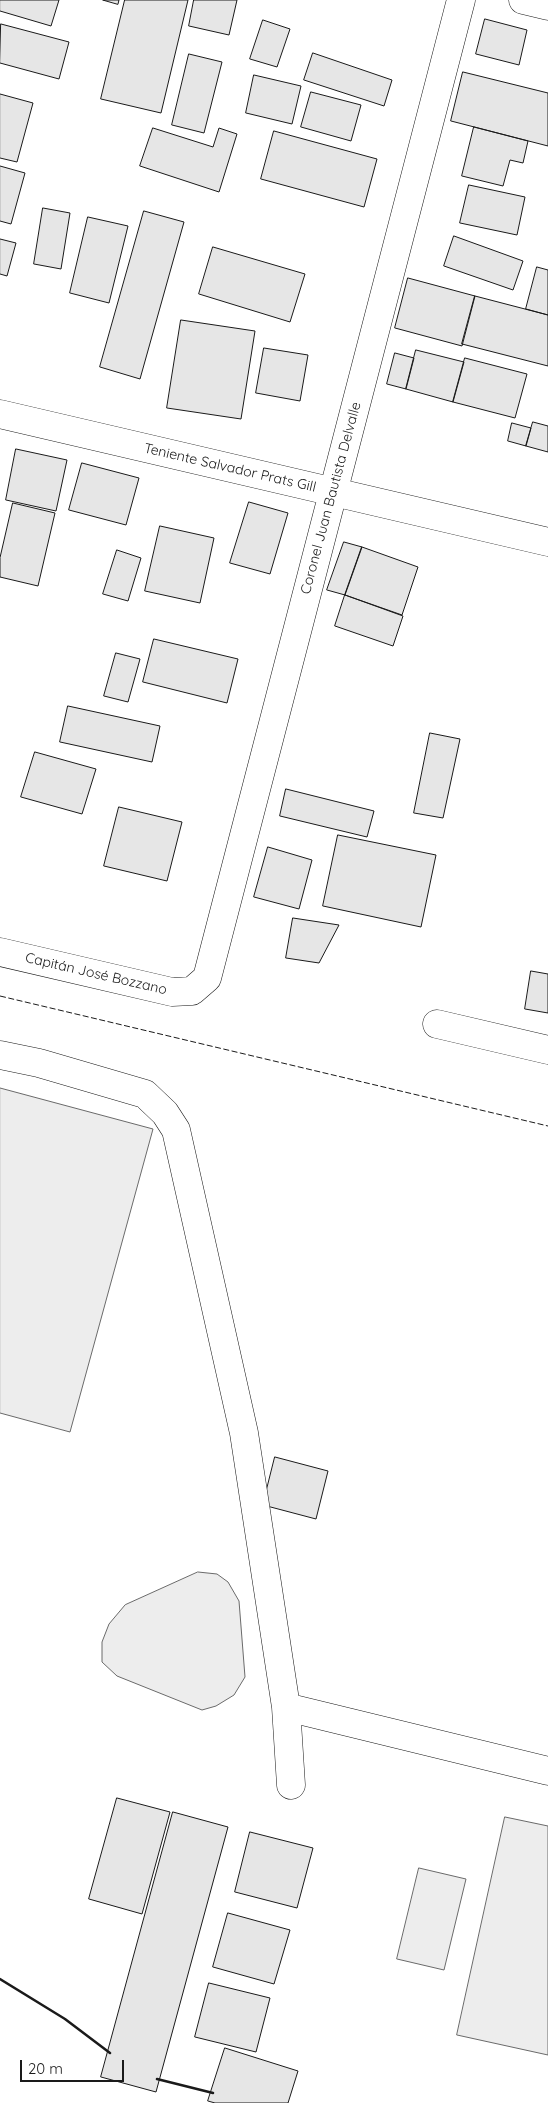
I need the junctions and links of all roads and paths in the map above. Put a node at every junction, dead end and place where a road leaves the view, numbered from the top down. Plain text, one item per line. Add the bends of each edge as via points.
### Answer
1 (461, 0) edge
2 (523, 0) edge
3 (548, 6) edge
4 (0, 414) edge
5 (332, 492) junction
6 (548, 542) edge
7 (0, 952) edge
8 (192, 991) joint
9 (437, 1024) dead end
10 (548, 1050) edge
11 (0, 1055) edge
12 (286, 1707) junction
13 (548, 1771) edge
14 (291, 1784) dead end

1 - 5 street, Coronel Juan Bautista Delvalle
2 - 3 street
4 - 5 street, Teniente Salvador Prats Gill
5 - 6 street, Teniente Salvador Prats Gill
5 - 8 street, Coronel Juan Bautista Delvalle via 207,978
7 - 8 street, Capitán José Bozzano via 172,992
9 - 10 street
11 - 12 street via 145,1094 176,1130 244,1433
12 - 13 street
12 - 14 street

